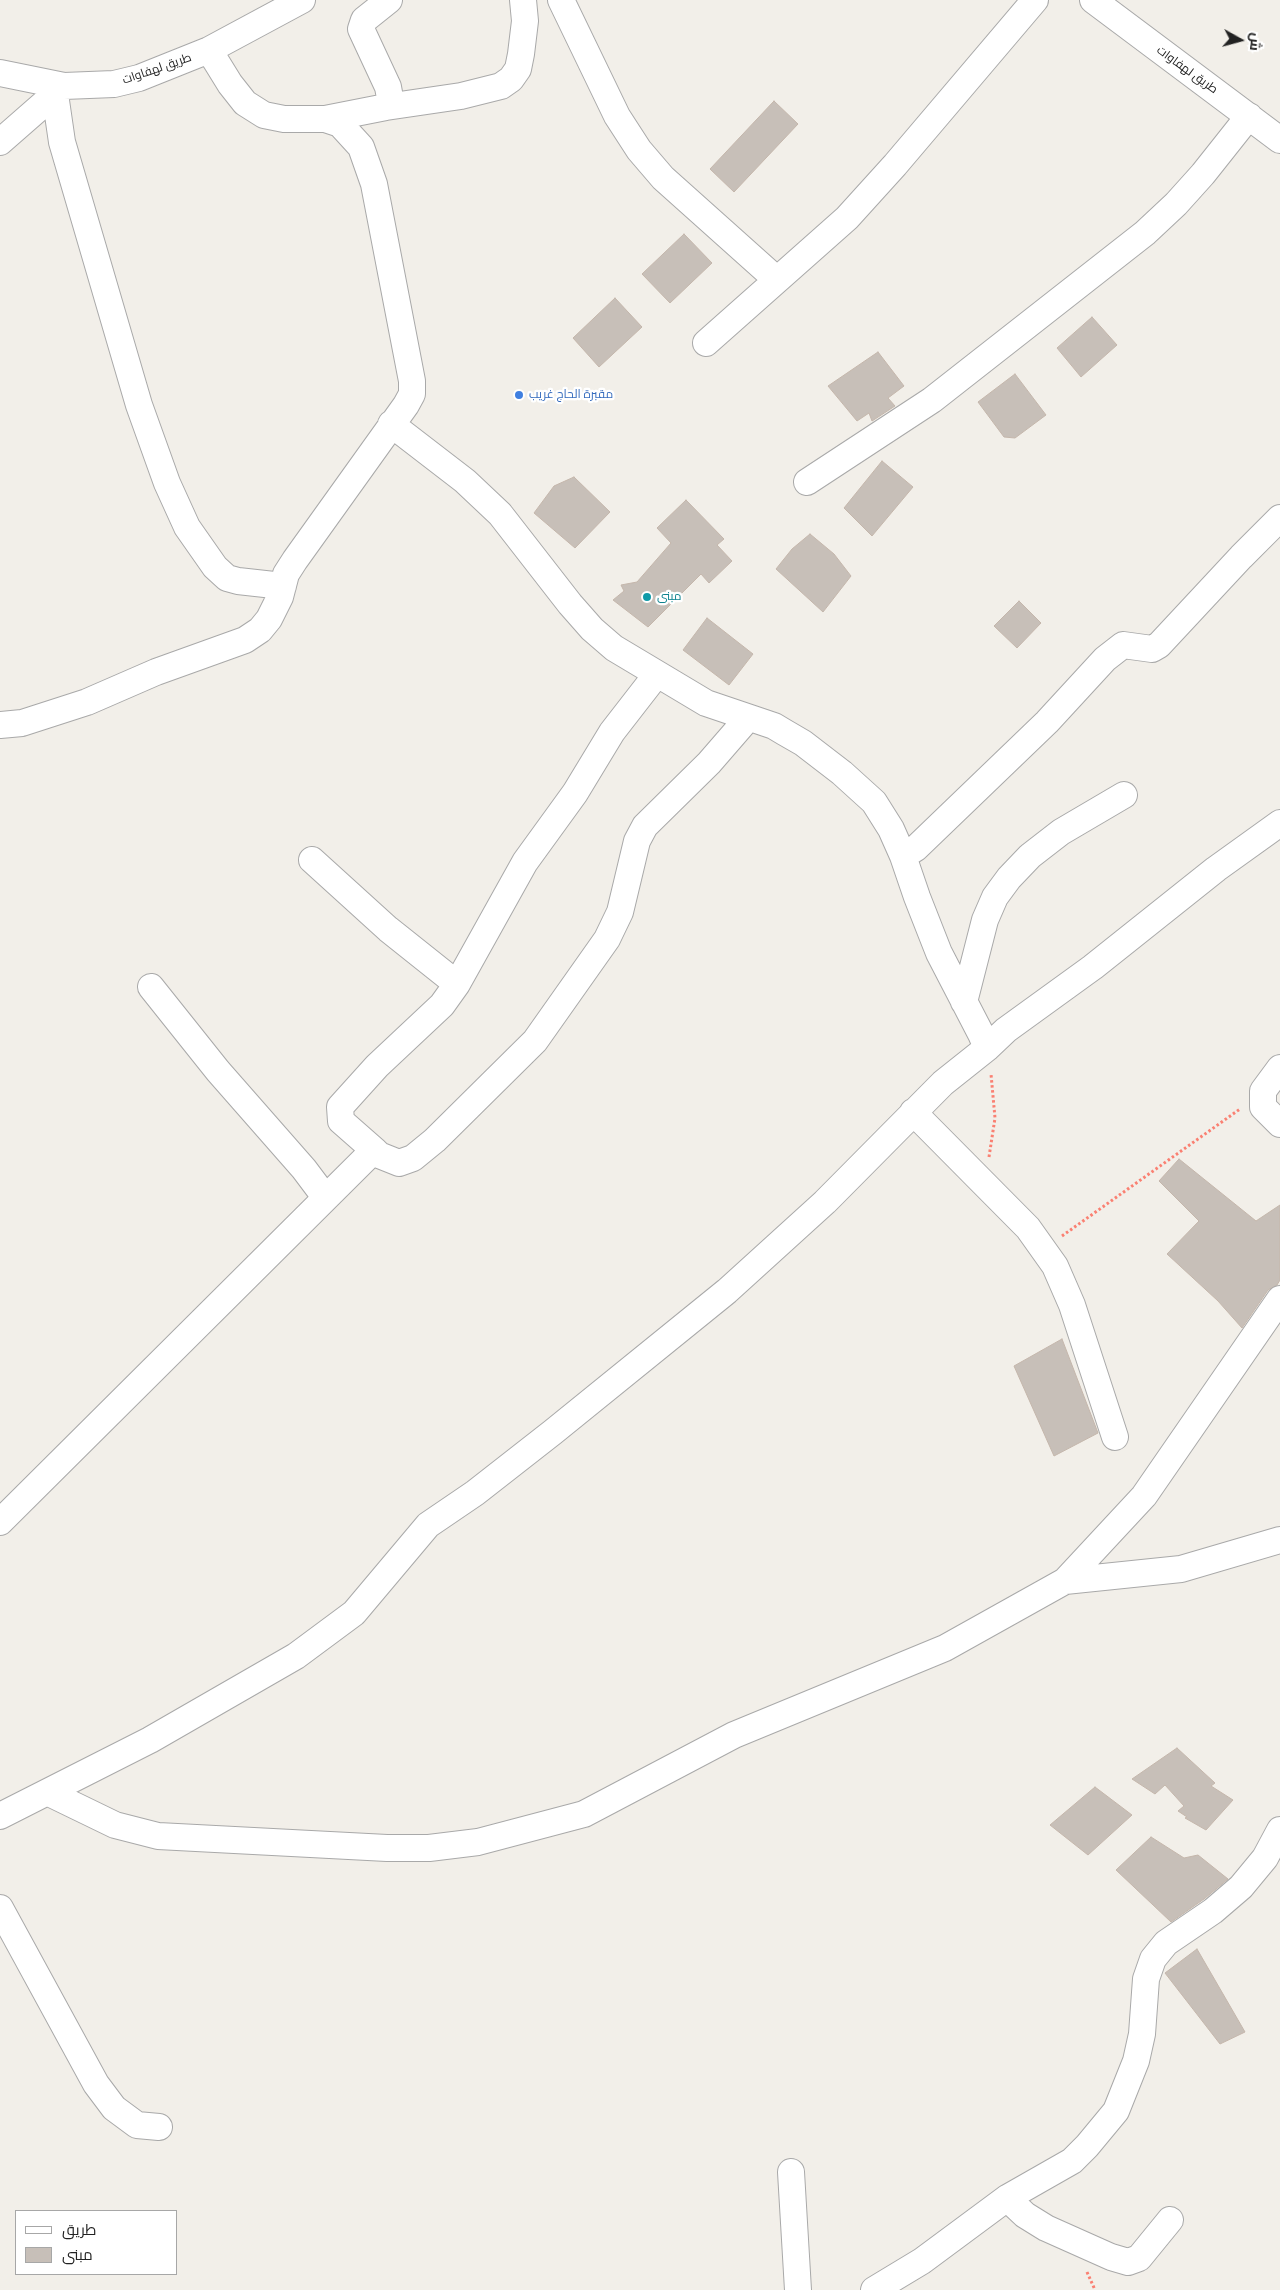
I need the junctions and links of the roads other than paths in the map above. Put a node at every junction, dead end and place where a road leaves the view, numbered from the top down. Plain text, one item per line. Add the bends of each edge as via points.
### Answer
1 (302, 0) edge
2 (389, 0) edge
3 (523, 0) edge
4 (561, 0) edge
5 (1035, 0) edge
6 (1093, 0) edge
7 (272, 8) edge
8 (209, 50) junction
9 (0, 73) edge
10 (60, 90) junction
11 (386, 107) junction
12 (1249, 116) junction
13 (325, 119) junction
14 (1280, 140) edge
15 (0, 142) edge
16 (777, 280) junction
17 (706, 343) dead end
18 (391, 424) junction
19 (807, 482) dead end
20 (1280, 518) edge
21 (283, 586) junction
22 (657, 674) junction
23 (748, 718) junction
24 (0, 725) edge
25 (1124, 795) dead end
26 (1280, 823) edge
27 (903, 856) junction
28 (312, 860) dead end
29 (457, 984) junction
30 (151, 987) dead end
31 (964, 1002) junction
32 (986, 1048) junction
33 (1280, 1068) edge
34 (913, 1112) junction
35 (1280, 1124) edge
36 (374, 1150) junction
37 (325, 1197) junction
38 (1280, 1299) edge
39 (1115, 1437) dead end
40 (0, 1522) edge
41 (1280, 1540) edge
42 (1065, 1580) junction
43 (49, 1793) junction
44 (0, 1816) edge
45 (1280, 1832) edge
46 (0, 1908) edge
47 (159, 2127) dead end
48 (791, 2172) dead end
49 (1008, 2198) junction
50 (1170, 2220) dead end
51 (798, 2290) edge
52 (874, 2290) edge

1 - 7 street, طريق لهفاوات
2 - 11 street via 364,20 361,30 388,87 390,98
3 - 11 street via 525,21 521,54 518,69 511,79 501,86 461,96
4 - 16 street via 617,116 639,150 663,178
5 - 16 street via 847,218
6 - 12 street, طريق لهفاوات
7 - 8 street, طريق لهفاوات
8 - 10 street, طريق لهفاوات via 139,78
8 - 13 street via 245,104 264,115 284,119
9 - 10 street, طريق لهفاوات
10 - 15 street
10 - 21 street via 62,142 139,405 167,483 187,526 227,578
11 - 13 street
12 - 14 street, طريق لهفاوات
12 - 19 street via 1203,174 1146,232 932,400
13 - 18 street via 340,124 361,147 374,184 412,381 412,394
16 - 17 street
18 - 21 street via 295,560
18 - 22 street via 500,514 592,629 614,648
20 - 27 street via 1159,645 1152,650 1124,645 1104,658 1047,722 916,848
21 - 24 street via 269,619 260,630 244,640 156,672 87,702 22,723
22 - 23 street via 706,703
22 - 29 street via 612,732 575,793 525,862
23 - 27 street via 774,726 804,743 842,773 874,802
23 - 36 street via 709,763 645,826 637,841 620,912 607,939 535,1041 435,1140 412,1158 399,1163
25 - 31 street via 1062,832 1030,856 1009,878 995,897 985,920
26 - 32 street
27 - 31 street via 925,920
28 - 29 street
29 - 36 street via 442,1005 340,1106 341,1121
30 - 37 street
31 - 32 street
32 - 34 street
33 - 35 street via 1263,1091 1263,1107
34 - 39 street via 1028,1228 1054,1266 1072,1305
34 - 43 street via 825,1202 727,1291 553,1432 428,1525 354,1613 296,1656 150,1740
36 - 37 street
37 - 40 street
38 - 42 street via 1144,1496
41 - 42 street via 1182,1569
42 - 43 street via 945,1648 734,1735 584,1814 478,1842 429,1848 387,1848 158,1836 115,1825
43 - 44 street
45 - 49 street via 1265,1858 1241,1887 1213,1911 1172,1938 1153,1959 1146,1979 1137,2055 1116,2111 1072,2160
46 - 47 street via 96,2084 114,2108 137,2125
48 - 51 street
49 - 50 street via 1025,2215 1046,2228 1128,2262 1139,2258
49 - 52 street via 922,2262

